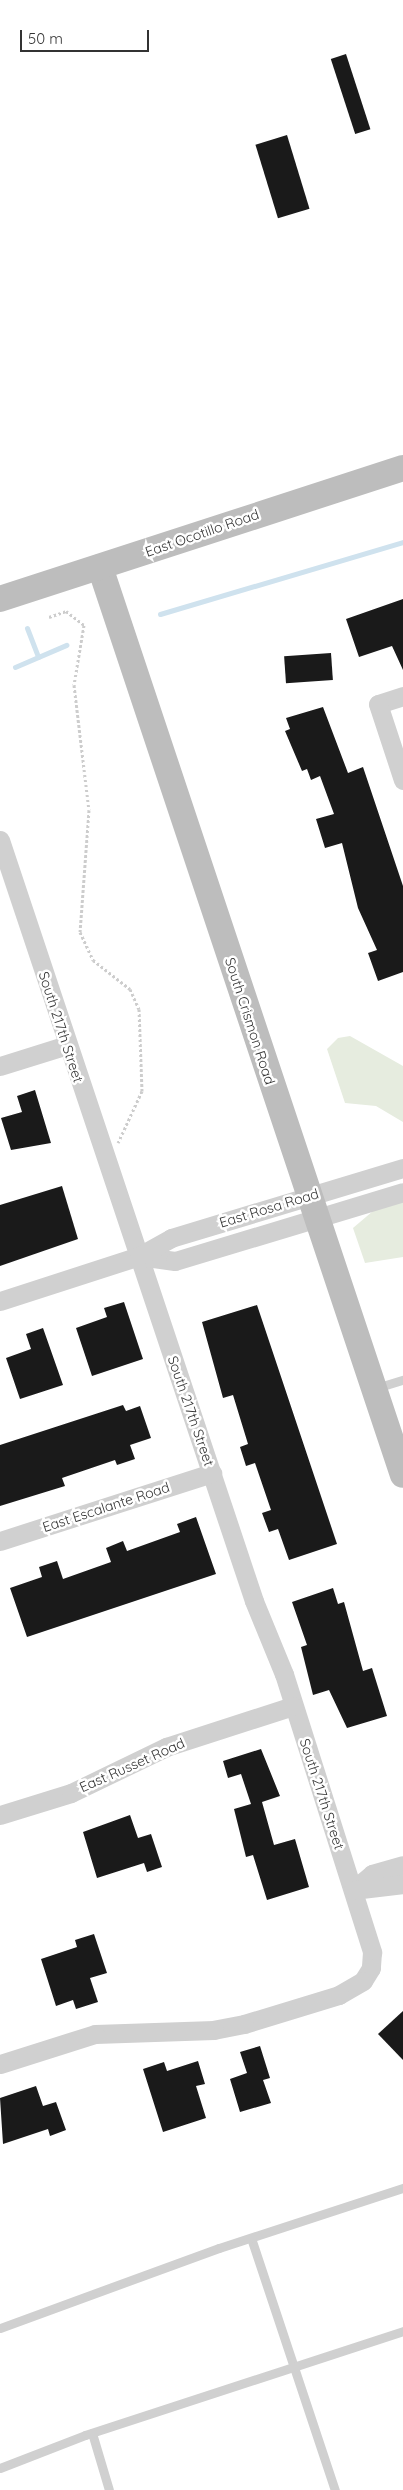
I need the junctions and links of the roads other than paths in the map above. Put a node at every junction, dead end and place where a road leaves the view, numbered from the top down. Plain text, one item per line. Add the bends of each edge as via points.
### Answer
1 (403, 468) edge
2 (100, 567) junction
3 (0, 599) edge
4 (403, 696) edge
5 (403, 780) edge
6 (0, 840) edge
7 (67, 1045) junction
8 (0, 1066) edge
9 (403, 1168) edge
10 (403, 1192) edge
11 (312, 1207) junction
12 (139, 1256) junction
13 (0, 1301) edge
14 (403, 1380) edge
15 (373, 1389) junction
16 (212, 1473) junction
17 (403, 1475) edge
18 (0, 1541) edge
19 (293, 1706) junction
20 (0, 1815) edge
21 (403, 1865) edge
22 (403, 1884) edge
23 (353, 1890) junction
24 (0, 2064) edge
25 (403, 2188) edge
26 (251, 2238) junction
27 (0, 2328) edge
28 (403, 2331) edge
29 (294, 2366) junction
30 (92, 2433) junction
31 (0, 2468) edge
32 (109, 2490) edge
33 (335, 2490) edge

1 - 2 street, East Ocotillo Road
2 - 3 street, East Ocotillo Road
2 - 11 street, South Crismon Road
4 - 5 street via 378,704
6 - 7 street, South 217th Street
7 - 8 street
7 - 12 street, South 217th Street
9 - 11 street, East Rosa Road
10 - 11 street, East Rosa Road
11 - 12 street, East Rosa Road via 175,1261
11 - 15 street, South Crismon Road
12 - 13 street, East Rosa Road
12 - 16 street, South 217th Street
14 - 15 lane
15 - 17 street, South Crismon Road
16 - 18 street, East Escalante Road
16 - 19 street, South 217th Street
19 - 20 street, East Russet Road via 166,1747 71,1793
19 - 23 street, South 217th Street
21 - 23 street via 372,1874
22 - 23 street
23 - 24 street, South 217th Street via 372,1952 372,1968 363,1981 339,1994 244,2024 214,2030 95,2034
25 - 26 lane
26 - 27 lane
26 - 29 lane
28 - 29 lane
29 - 30 lane
29 - 33 lane
30 - 31 lane
30 - 32 lane

